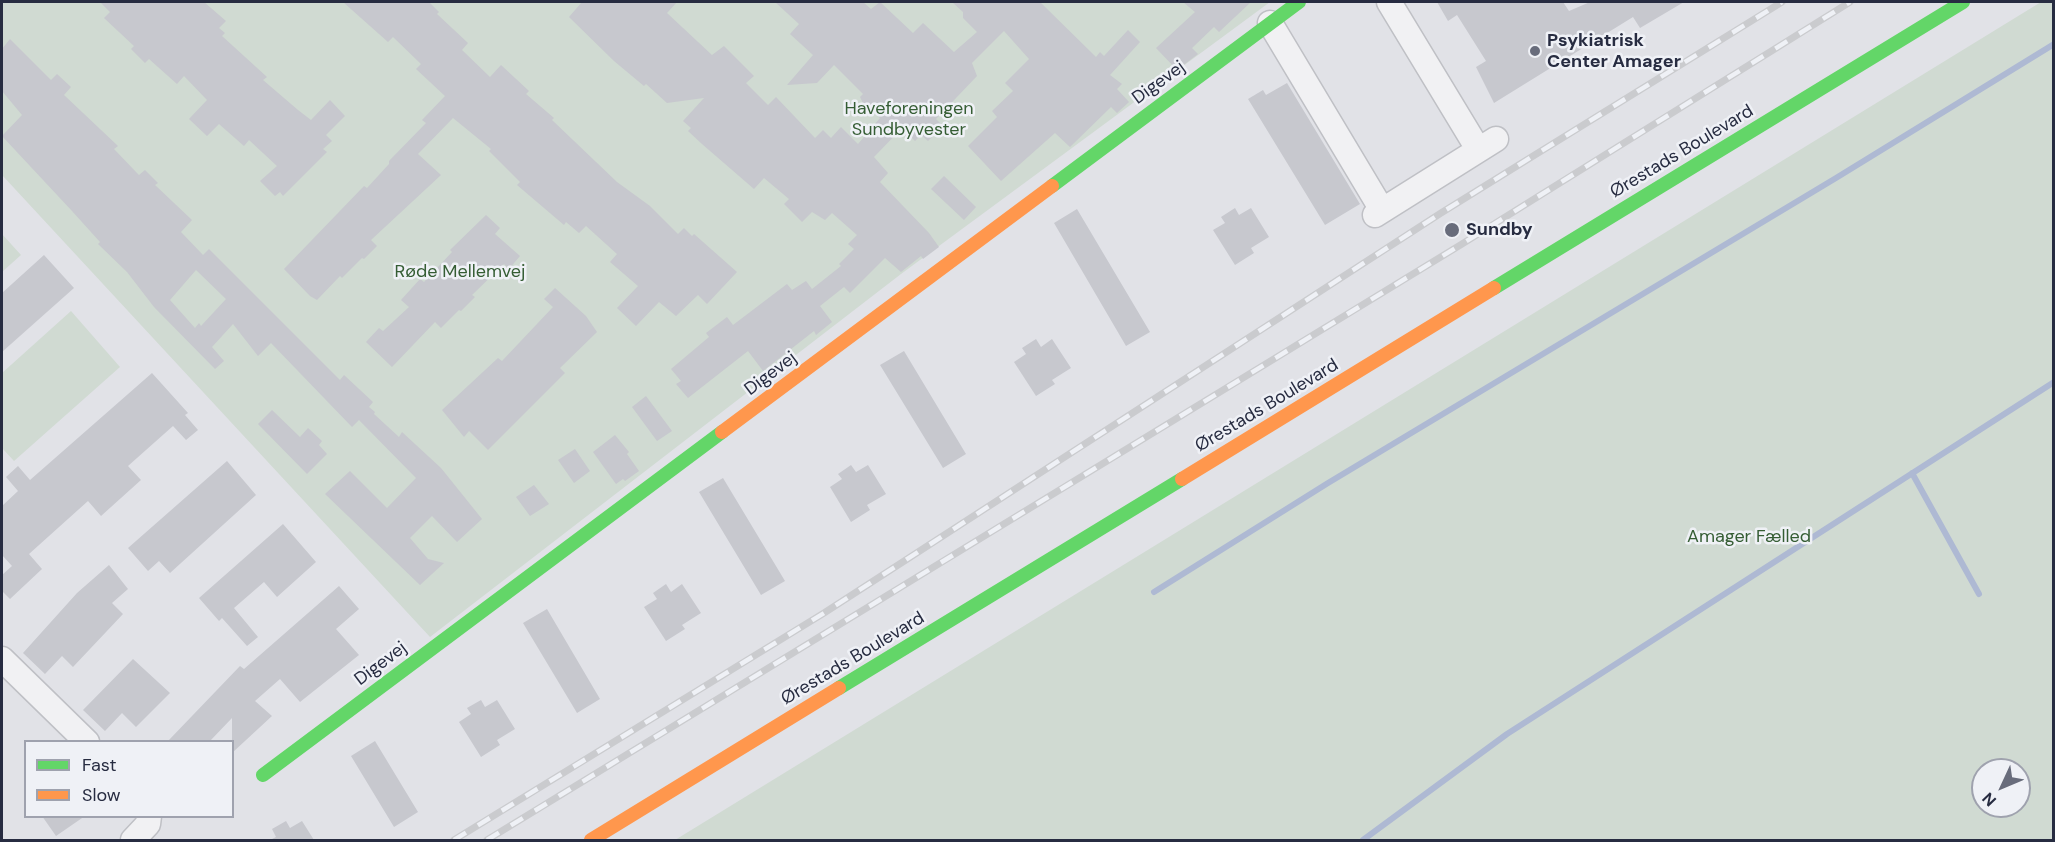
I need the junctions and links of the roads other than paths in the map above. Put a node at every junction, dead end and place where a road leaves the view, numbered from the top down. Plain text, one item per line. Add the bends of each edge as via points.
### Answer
1 (1299, 2) edge
2 (1389, 2) edge
3 (1963, 2) edge
4 (1270, 23) junction
5 (2, 659) edge
6 (86, 740) edge
7 (263, 775) dead end
8 (149, 818) edge
9 (133, 840) edge
10 (591, 840) edge

1 - 4 street, Digevej
2 - 4 street via 1487,144 1379,213
3 - 10 street, Ørestads Boulevard
4 - 7 street, Digevej
5 - 6 street
8 - 9 street

